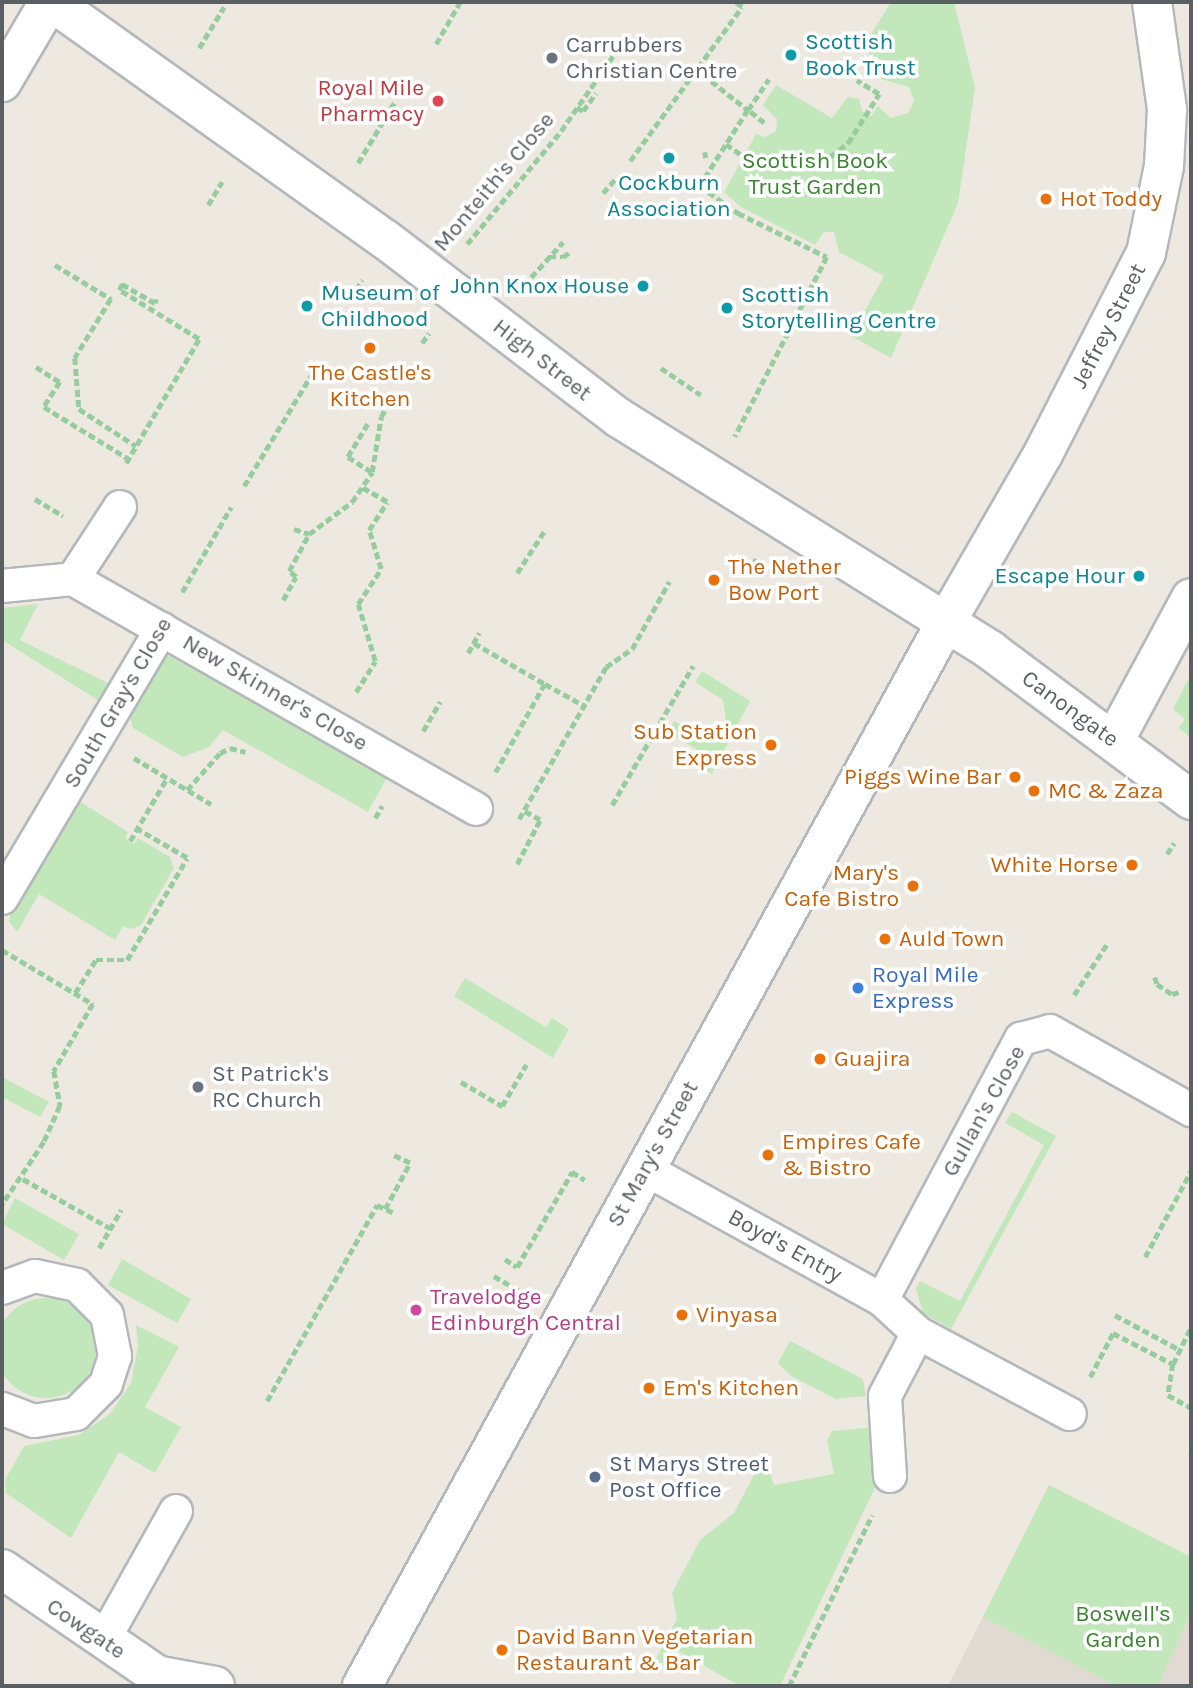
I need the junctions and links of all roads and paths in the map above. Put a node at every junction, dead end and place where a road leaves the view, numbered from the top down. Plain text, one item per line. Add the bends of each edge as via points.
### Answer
1 (51, 2) edge
2 (460, 2) edge
3 (735, 2) edge
4 (1152, 2) edge
5 (625, 40) dead end
6 (436, 44) dead end
7 (695, 68) junction
8 (769, 79) dead end
9 (857, 81) dead end
10 (2, 82) edge
11 (596, 93) dead end
12 (394, 103) dead end
13 (578, 107) junction
14 (748, 110) junction
15 (764, 123) dead end
16 (726, 144) junction
17 (705, 152) dead end
18 (706, 158) dead end
19 (630, 161) dead end
20 (617, 177) dead end
21 (603, 194) dead end
22 (335, 203) junction
23 (563, 242) dead end
24 (571, 251) dead end
25 (549, 257) junction
26 (55, 265) dead end
27 (437, 279) junction
28 (156, 299) dead end
29 (492, 321) junction
30 (319, 362) dead end
31 (36, 367) dead end
32 (661, 368) dead end
33 (701, 395) dead end
34 (388, 404) dead end
35 (152, 418) dead end
36 (368, 424) dead end
37 (136, 446) dead end
38 (129, 459) dead end
39 (372, 472) junction
40 (715, 477) junction
41 (244, 486) dead end
42 (363, 488) junction
43 (121, 507) dead end
44 (231, 507) dead end
45 (294, 529) dead end
46 (545, 530) dead end
47 (309, 534) junction
48 (517, 573) dead end
49 (73, 579) junction
50 (669, 582) dead end
51 (2, 586) edge
52 (1191, 598) edge
53 (283, 600) dead end
54 (946, 622) junction
55 (162, 629) junction
56 (479, 633) dead end
57 (474, 643) junction
58 (468, 653) dead end
59 (693, 666) dead end
60 (370, 669) dead end
61 (545, 684) junction
62 (440, 701) dead end
63 (585, 706) junction
64 (420, 736) dead end
65 (1114, 741) junction
66 (246, 751) dead end
67 (187, 790) junction
68 (1191, 800) edge
69 (211, 804) dead end
70 (612, 805) dead end
71 (477, 809) joint
72 (524, 811) junction
73 (137, 829) junction
74 (513, 830) dead end
75 (130, 841) dead end
76 (517, 864) dead end
77 (2, 898) edge
78 (1107, 944) dead end
79 (2, 950) edge
80 (1155, 977) dead end
81 (1179, 992) dead end
82 (75, 993) junction
83 (1051, 1031) junction
84 (526, 1065) dead end
85 (461, 1082) dead end
86 (1191, 1110) edge
87 (391, 1154) dead end
88 (645, 1169) junction
89 (1191, 1171) edge
90 (23, 1179) junction
91 (562, 1189) dead end
92 (2, 1205) edge
93 (385, 1209) junction
94 (121, 1210) dead end
95 (394, 1213) dead end
96 (110, 1228) junction
97 (100, 1247) dead end
98 (1145, 1257) dead end
99 (505, 1259) dead end
100 (495, 1276) dead end
101 (512, 1286) dead end
102 (2, 1288) edge
103 (882, 1300) junction
104 (1115, 1315) dead end
105 (1191, 1327) edge
106 (918, 1333) junction
107 (1180, 1350) junction
108 (1173, 1364) junction
109 (267, 1401) dead end
110 (1191, 1408) edge
111 (3, 1414) edge
112 (1070, 1414) joint
113 (890, 1476) joint
114 (176, 1511) dead end
115 (2, 1569) edge
116 (103, 1641) junction
117 (164, 1681) edge
118 (358, 1681) edge
119 (215, 1686) edge
120 (789, 1686) edge

1 - 10 street
1 - 22 street, High Street
2 - 6 path
3 - 7 path via 742,7
4 - 54 street, Jeffrey Street via 1167,109 1164,166 1146,253 1043,454
5 - 13 path, Monteith's Close
7 - 14 path
7 - 19 path
8 - 14 path
9 - 16 path via 879,94 848,143 814,169 743,156
11 - 13 path, Monteith's Close via 583,111
12 - 22 path
13 - 27 path, Monteith's Close
14 - 15 path
14 - 16 path
16 - 40 path via 700,186 737,213 827,257
17 - 18 path
20 - 21 path
22 - 27 street, High Street
23 - 25 path
24 - 25 path via 557,259
25 - 29 path
26 - 37 path via 111,299 75,358 79,410
27 - 29 street, High Street
28 - 35 path via 155,303 122,284 119,290 199,339
29 - 40 street, High Street via 619,418
30 - 41 path
31 - 38 path via 60,382 44,407
32 - 33 path
34 - 39 path via 381,416
36 - 39 path via 348,457
39 - 42 path
40 - 54 street, High Street
42 - 47 path via 338,515
42 - 60 path via 387,502 369,530 381,569 358,604 375,661
43 - 49 lane
44 - 55 path, South Gray's Close
45 - 47 path
46 - 48 path
47 - 53 path via 289,571 296,577
49 - 51 lane
49 - 55 lane, New Skinner's Close
50 - 63 path via 632,649 606,667
52 - 65 street
54 - 65 street, Canongate
54 - 88 street, St Mary's Street
55 - 71 lane, New Skinner's Close
55 - 77 lane, South Gray's Close
56 - 57 path
57 - 58 path
57 - 61 path
59 - 70 path
61 - 63 path
61 - 71 path
62 - 64 path
63 - 72 path
65 - 68 street, Canongate
66 - 67 path via 230,748 220,753
67 - 69 path
67 - 73 path via 167,778
72 - 74 path
72 - 76 path via 540,820
73 - 75 path
73 - 82 path via 187,858 127,960 96,960
78 - 83 path, Gullan's Close
79 - 82 path
80 - 81 path via 1157,984 1172,994
82 - 90 path via 93,1004 54,1071 60,1105
83 - 86 lane
83 - 103 lane, Gullan's Close via 1021,1039
84 - 85 path via 502,1106
87 - 93 path via 410,1163
88 - 103 lane, Boyd's Entry
88 - 118 street, St Mary's Street
89 - 98 path
90 - 92 path
90 - 96 path
91 - 99 path via 517,1266
93 - 95 path
93 - 109 path via 377,1205
94 - 96 path
96 - 97 path
100 - 101 path
102 - 111 lane via 36,1276 77,1285 107,1315 115,1343 106,1384 76,1414 41,1421
103 - 106 lane, Boyd's Entry
104 - 107 path
105 - 107 path
106 - 112 lane, Boyd's Entry
106 - 113 lane via 885,1396
107 - 108 path
108 - 110 path via 1168,1395
108 - 112 path via 1114,1333
113 - 120 path
114 - 116 lane
115 - 116 street, Cowgate
116 - 117 street, Cowgate
117 - 119 street

